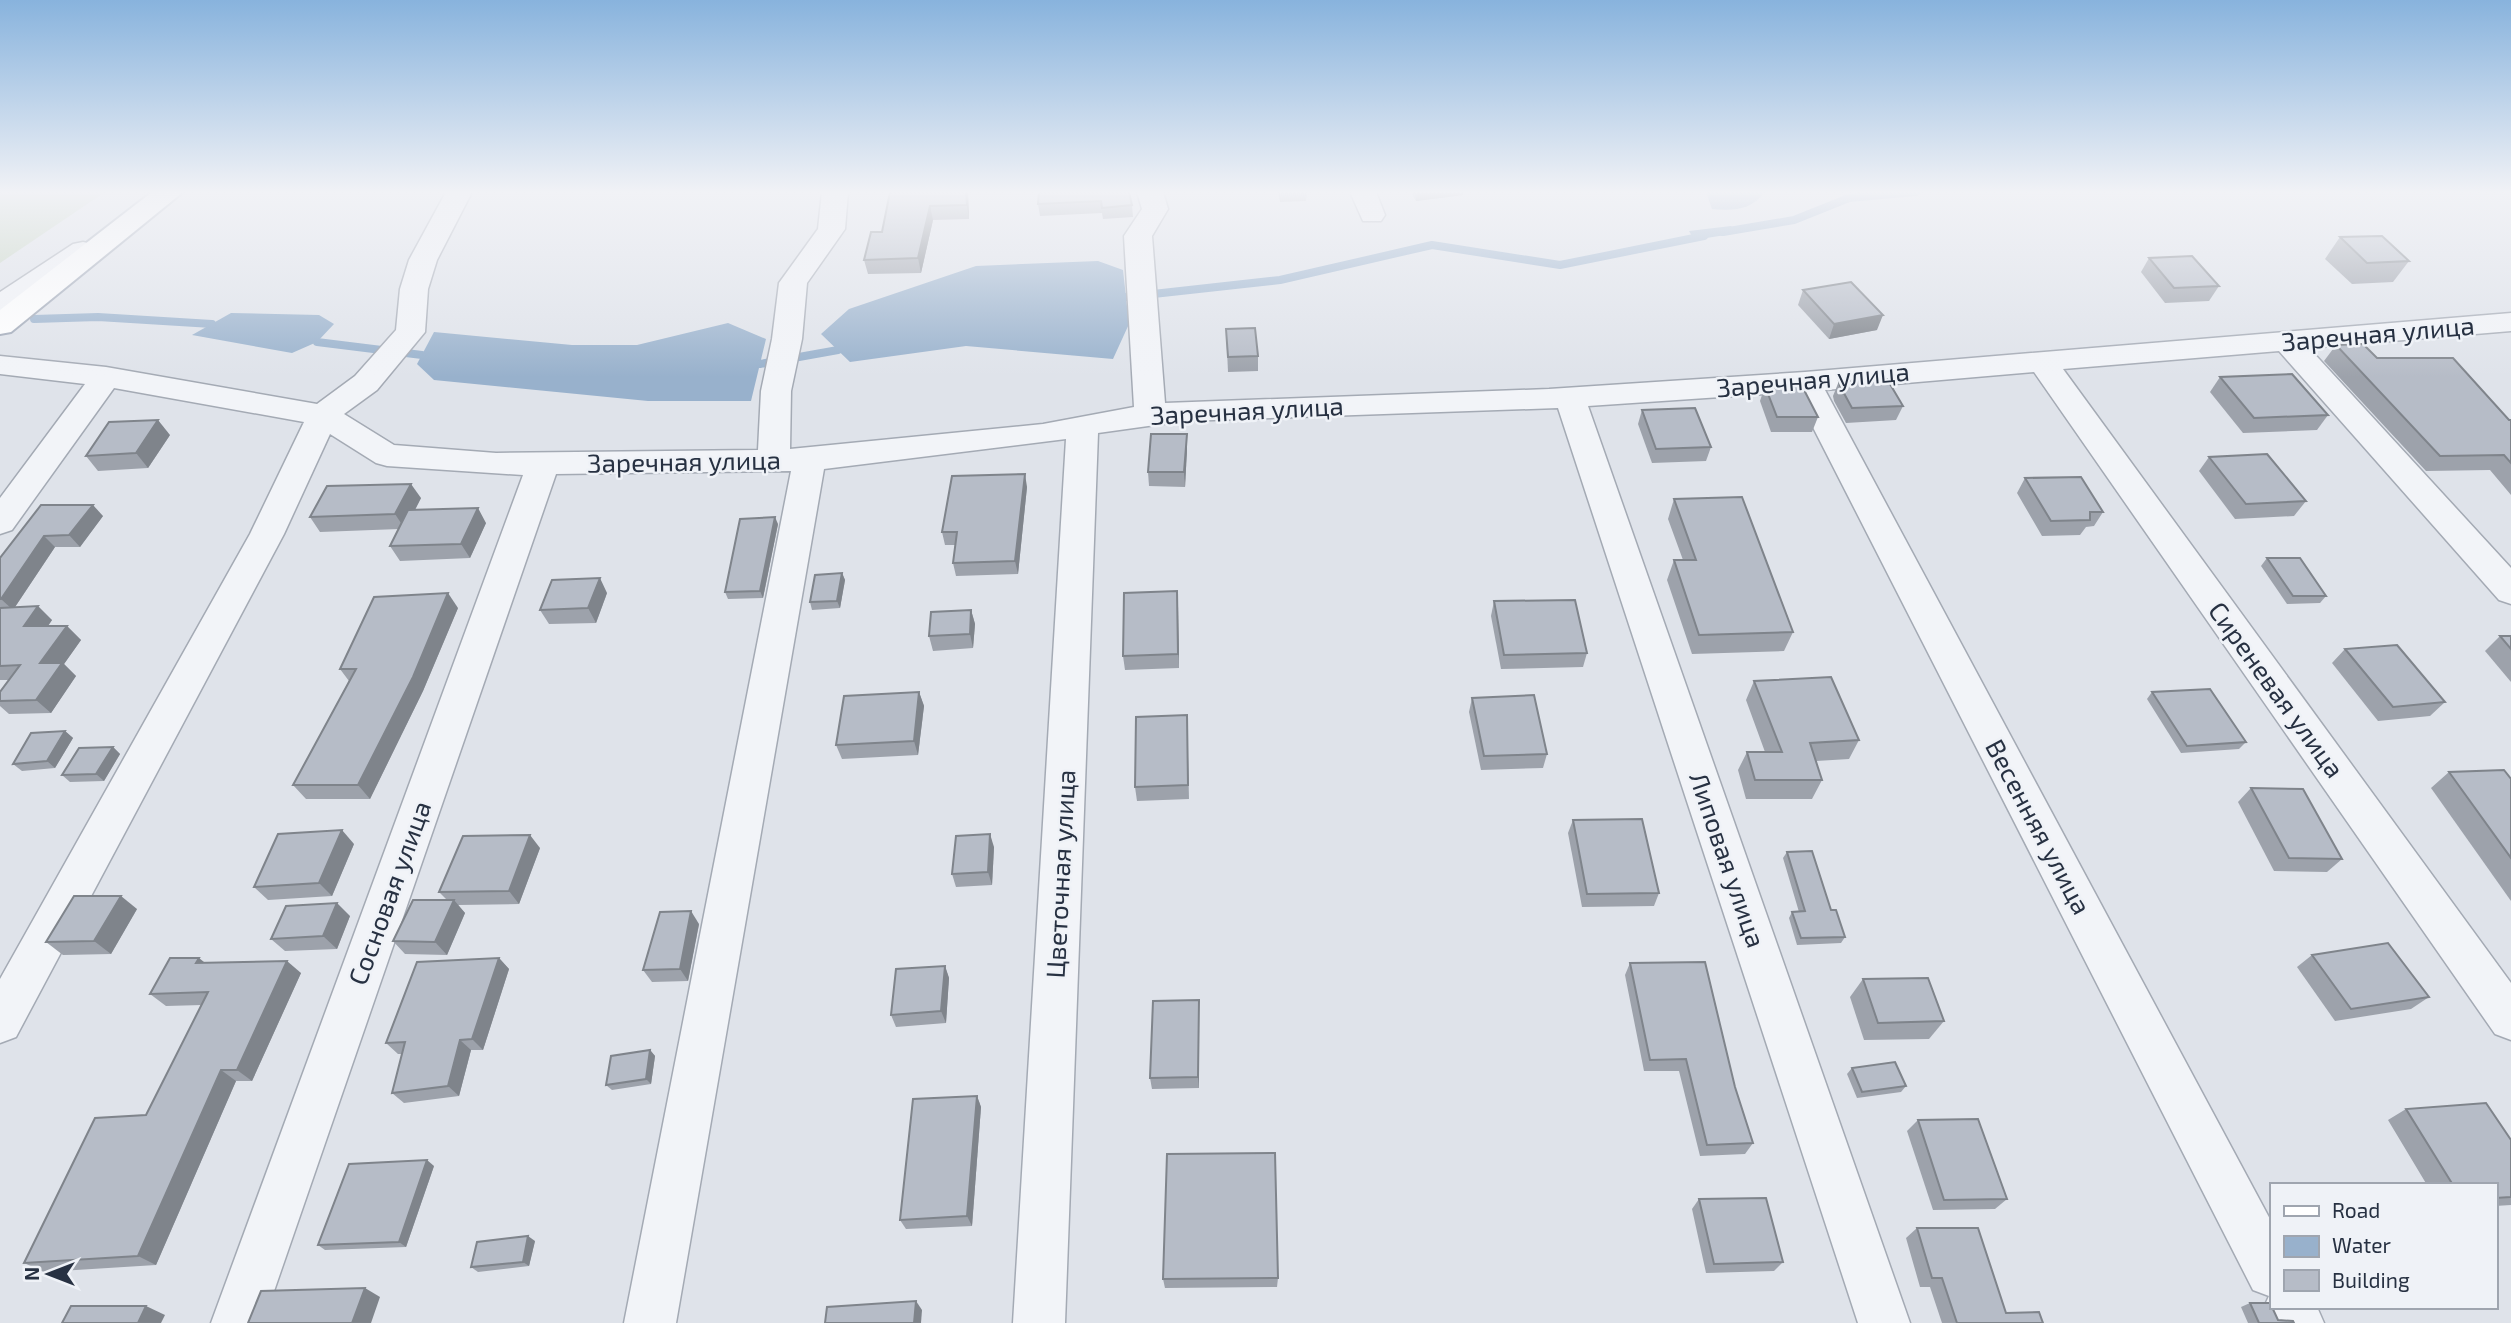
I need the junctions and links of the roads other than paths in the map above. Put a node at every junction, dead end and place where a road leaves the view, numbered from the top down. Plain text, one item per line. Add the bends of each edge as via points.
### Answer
1 (79, 254) edge
2 (90, 254) edge
3 (426, 254) edge
4 (814, 254) edge
5 (1139, 254) edge
6 (0, 305) edge
7 (2509, 324) edge
8 (0, 325) edge
9 (2287, 342) junction
10 (2041, 360) junction
11 (0, 365) edge
12 (106, 377) junction
13 (1805, 382) junction
14 (1570, 398) junction
15 (323, 415) junction
16 (1150, 415) junction
17 (1083, 426) junction
18 (792, 460) junction
19 (543, 464) junction
20 (0, 522) edge
21 (2511, 591) edge
22 (2511, 1019) edge
23 (0, 1022) edge
24 (2270, 1270) edge
25 (237, 1323) edge
26 (650, 1323) edge
27 (1039, 1323) edge
28 (1884, 1323) edge

1 - 6 street
2 - 8 main road
3 - 15 street via 414,289 410,332 366,383
4 - 18 street via 793,283 776,391
5 - 16 street
7 - 9 street, Заречная улица
9 - 10 street, Заречная улица
9 - 21 street
10 - 13 street, Заречная улица
10 - 22 street, Сиреневая улица
11 - 12 street, Заречная улица
12 - 15 street, Заречная улица
12 - 20 street
13 - 14 street, Заречная улица
13 - 24 street, Весенняя улица
14 - 16 street, Заречная улица
14 - 28 street, Липовая улица
15 - 19 street, Заречная улица via 387,455
15 - 23 street via 267,534
16 - 17 street, Заречная улица
17 - 18 street, Заречная улица
17 - 27 street, Цветочная улица
18 - 19 street, Заречная улица
18 - 26 street
19 - 25 street, Сосновая улица

